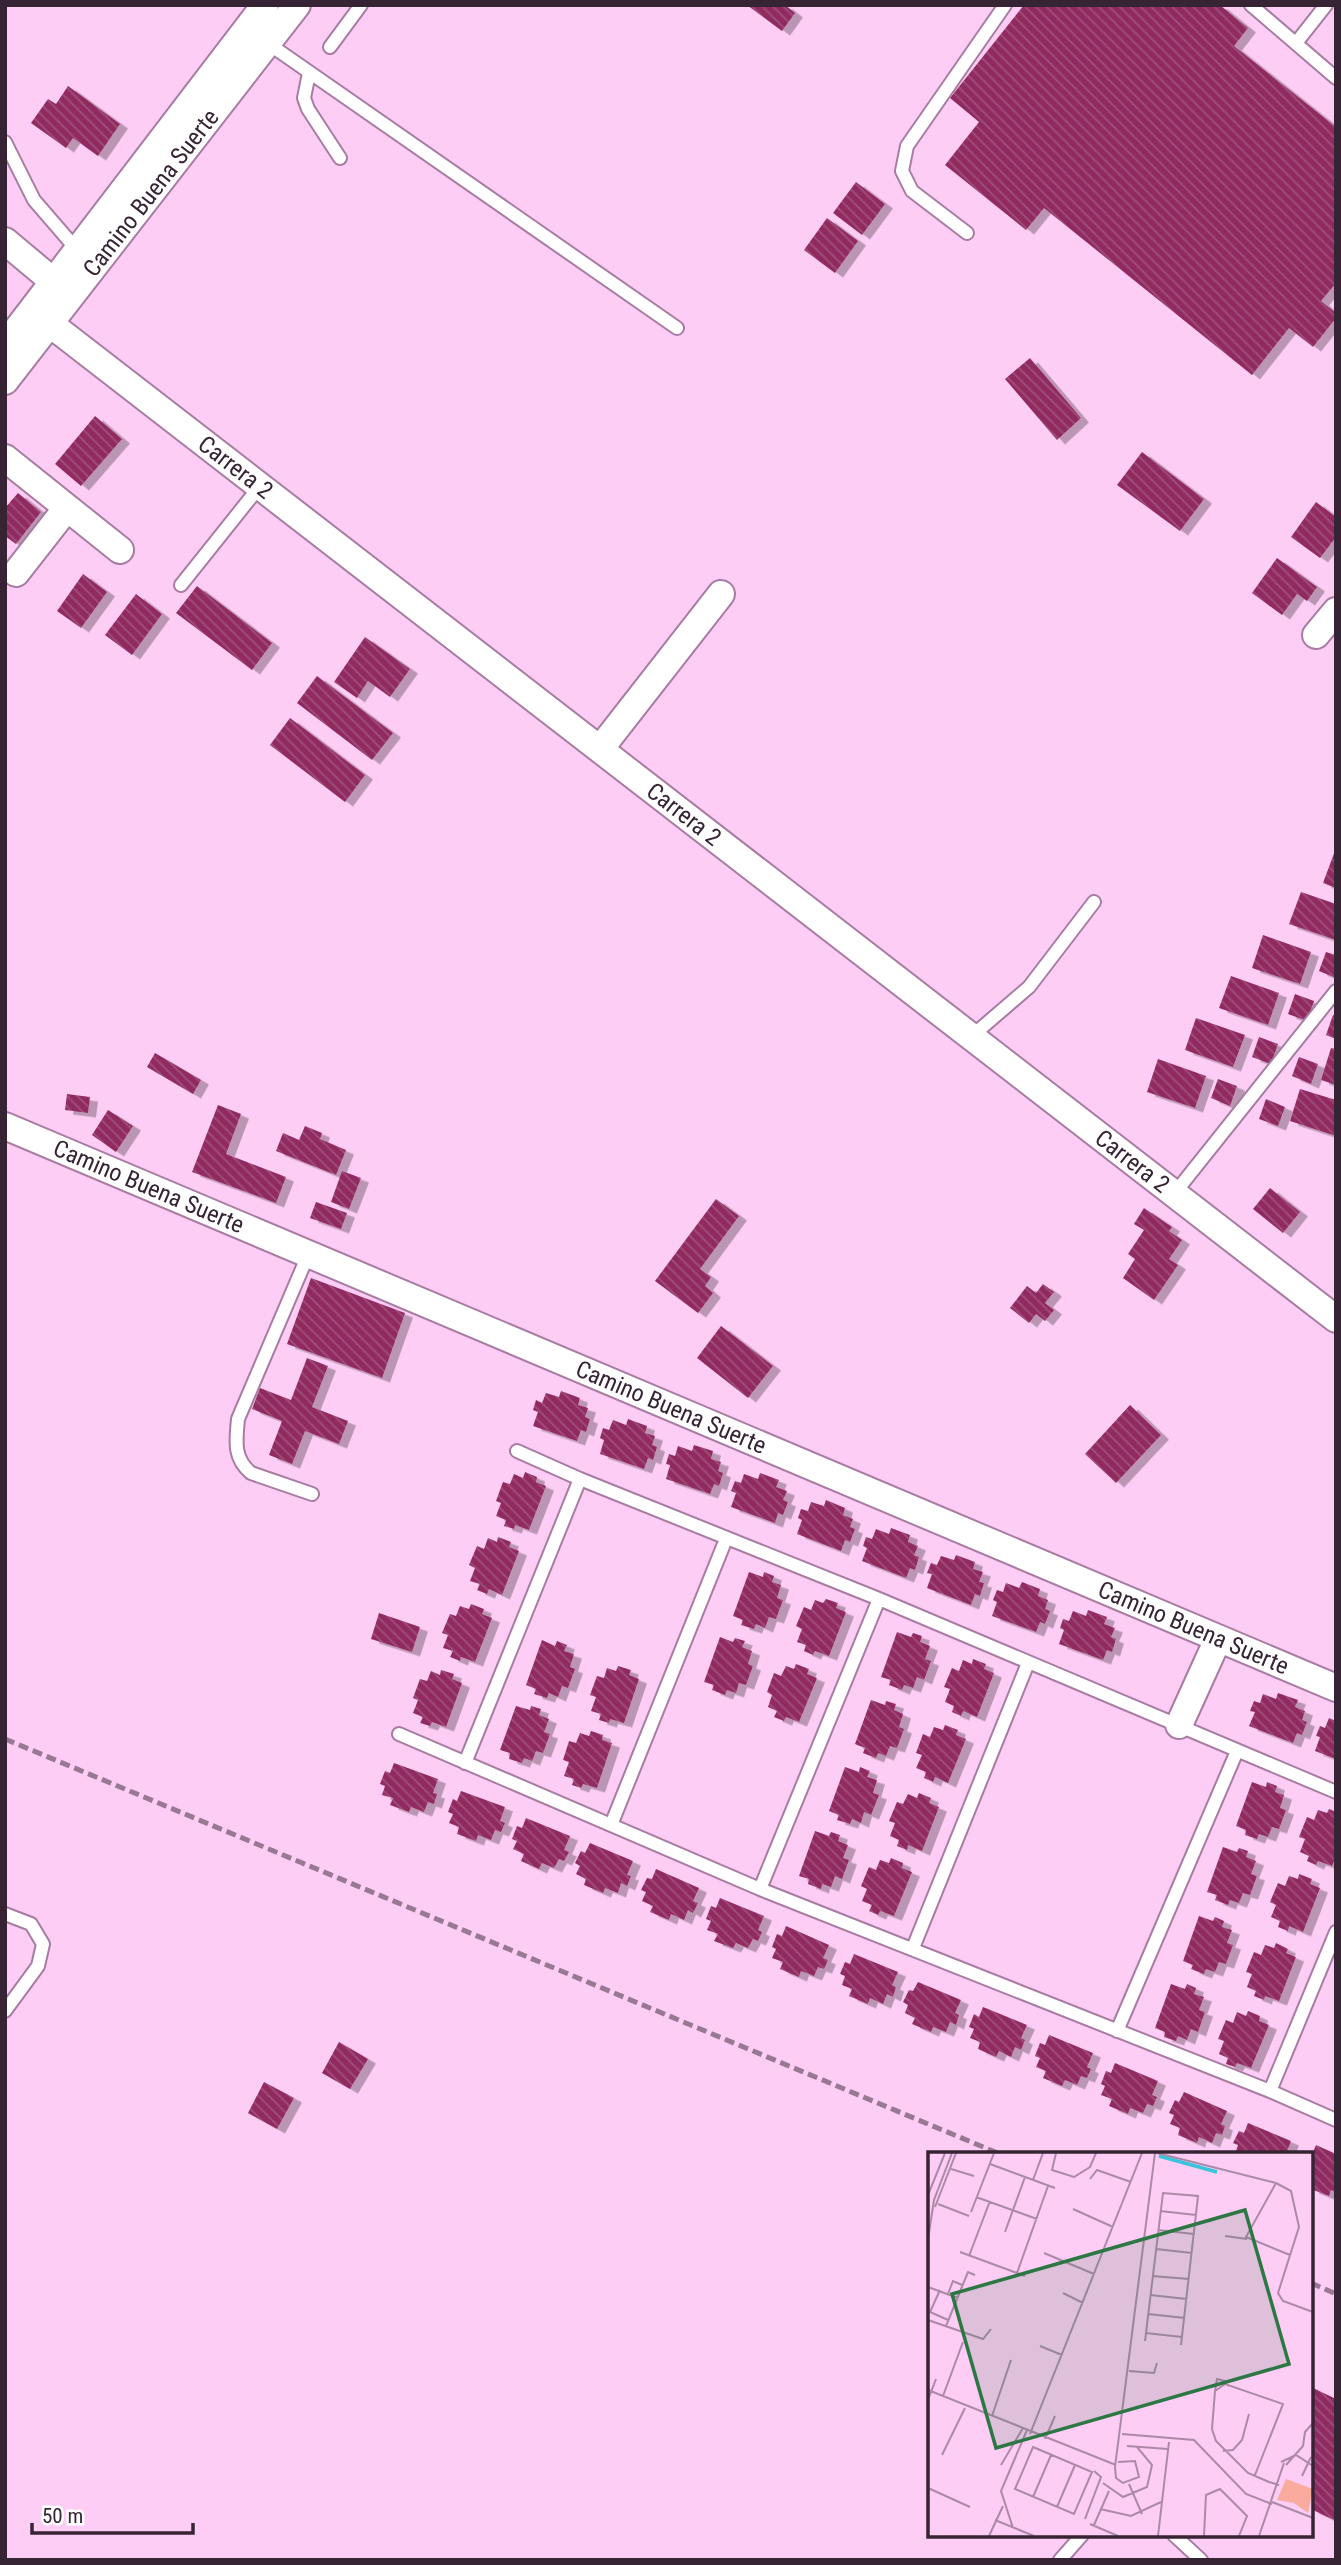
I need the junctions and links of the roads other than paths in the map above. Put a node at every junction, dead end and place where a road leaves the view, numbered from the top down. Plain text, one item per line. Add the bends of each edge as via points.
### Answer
1 (265, 5) edge
2 (297, 5) edge
3 (361, 5) edge
4 (1005, 5) edge
5 (1251, 5) edge
6 (1326, 5) edge
7 (258, 35) junction
8 (1296, 43) junction
9 (330, 47) dead end
10 (309, 73) junction
11 (1336, 78) edge
12 (5, 142) edge
13 (340, 158) dead end
14 (967, 233) dead end
15 (5, 241) edge
16 (86, 258) junction
17 (62, 289) junction
18 (41, 316) junction
19 (677, 328) dead end
20 (5, 345) edge
21 (5, 381) edge
22 (5, 458) edge
23 (260, 486) junction
24 (66, 509) junction
25 (120, 551) dead end
26 (16, 573) dead end
27 (181, 585) dead end
28 (721, 594) dead end
29 (1336, 611) edge
30 (1316, 635) dead end
31 (600, 749) junction
32 (1094, 902) dead end
33 (1336, 991) edge
34 (972, 1036) junction
35 (5, 1126) edge
36 (1174, 1194) junction
37 (308, 1255) junction
38 (1336, 1319) edge
39 (517, 1451) dead end
40 (580, 1479) junction
41 (312, 1494) dead end
42 (726, 1539) junction
43 (878, 1599) junction
44 (1218, 1639) junction
45 (1028, 1663) junction
46 (1336, 1688) edge
47 (1179, 1725) junction
48 (399, 1734) dead end
49 (1237, 1751) junction
50 (465, 1763) junction
51 (1336, 1793) edge
52 (611, 1825) junction
53 (760, 1889) junction
54 (5, 1914) edge
55 (1336, 1931) edge
56 (913, 1948) junction
57 (5, 2011) edge
58 (1117, 2031) junction
59 (1270, 2091) junction
60 (1336, 2120) edge
61 (1080, 2537) edge
62 (1176, 2537) edge
63 (1060, 2560) edge
64 (1201, 2560) edge

1 - 7 street, Camino Buena Suerte
2 - 7 street, Camino Buena Suerte
3 - 9 lane
4 - 14 lane via 907,146 902,171 912,191
5 - 8 lane
6 - 8 lane
7 - 10 lane
7 - 16 street, Camino Buena Suerte
8 - 11 lane
10 - 13 lane via 304,98 308,109
10 - 19 lane
12 - 16 lane via 34,200
15 - 17 street
16 - 17 street, Camino Buena Suerte
17 - 18 street, Camino Buena Suerte
18 - 20 street, Camino Buena Suerte
18 - 21 street, Camino Buena Suerte
18 - 23 street, Carrera 2
22 - 24 street
23 - 27 lane
23 - 31 street, Carrera 2
24 - 25 street
24 - 26 street
28 - 31 street
29 - 30 street
31 - 34 street, Carrera 2
32 - 34 lane via 1029,987
33 - 36 lane
34 - 36 street, Carrera 2
35 - 37 street, Camino Buena Suerte
36 - 38 street, Carrera 2
37 - 41 lane via 238,1419 235,1448 251,1474
37 - 44 street, Camino Buena Suerte
39 - 40 lane
40 - 42 lane
40 - 50 lane
42 - 43 lane
42 - 52 lane
43 - 45 lane
43 - 53 lane
44 - 46 street, Camino Buena Suerte
44 - 47 street
45 - 47 lane
45 - 56 lane
47 - 49 lane
48 - 50 lane
49 - 51 lane
49 - 58 lane
50 - 52 lane
52 - 53 lane
53 - 56 lane
54 - 57 lane via 31,1924 43,1944 38,1966
55 - 59 lane
56 - 58 lane
58 - 59 lane
59 - 60 lane
61 - 63 lane
62 - 64 lane

